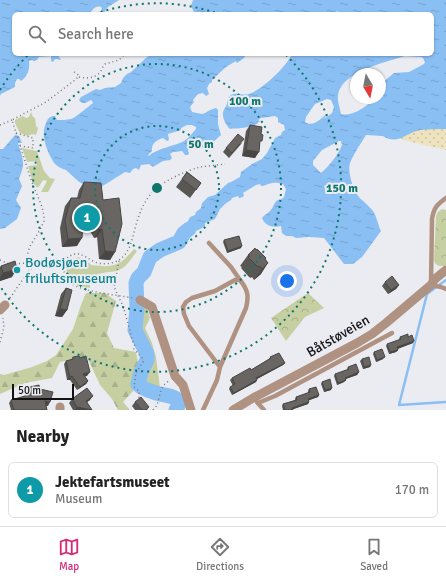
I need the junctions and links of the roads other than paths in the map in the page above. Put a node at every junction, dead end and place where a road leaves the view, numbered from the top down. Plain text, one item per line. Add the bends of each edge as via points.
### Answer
1 (446, 198) edge
2 (209, 244) dead end
3 (446, 270) edge
4 (240, 280) junction
5 (431, 285) junction
6 (444, 287) edge
7 (137, 299) road end
8 (392, 333) dead end
9 (220, 367) junction
10 (255, 401) junction
11 (191, 410) edge
12 (203, 410) edge
13 (233, 410) edge
14 (264, 410) edge

1 - 5 lane via 433,211
2 - 4 lane
3 - 5 street, Båtstøveien
4 - 9 lane via 247,292 248,300
4 - 9 lane via 192,298 183,306 189,326
5 - 6 lane
5 - 10 street, Båtstøveien via 372,334
7 - 11 street via 152,307 175,376 183,385
8 - 10 lane via 275,396
9 - 12 lane
10 - 13 street, Båtstøveien
10 - 14 lane

